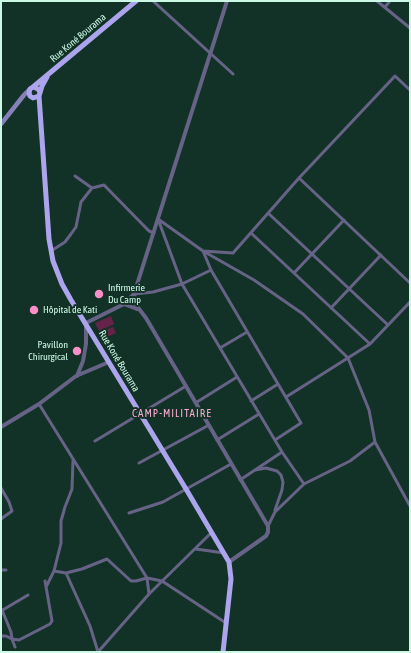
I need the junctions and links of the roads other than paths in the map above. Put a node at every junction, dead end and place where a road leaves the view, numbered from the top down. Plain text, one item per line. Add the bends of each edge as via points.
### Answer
1 (136, 1) edge
2 (153, 1) edge
3 (227, 1) edge
4 (377, 1) edge
5 (390, 1) edge
6 (385, 7) junction
7 (410, 28) edge
8 (210, 53) junction
9 (50, 73) junction
10 (233, 74) dead end
11 (32, 88) junction
12 (410, 90) edge
13 (36, 96) junction
14 (16, 105) junction
15 (1, 124) edge
16 (74, 176) dead end
17 (299, 178) junction
18 (92, 188) junction
19 (268, 213) junction
20 (158, 219) junction
21 (344, 220) junction
22 (154, 233) junction
23 (251, 233) junction
24 (51, 251) junction
25 (203, 251) junction
26 (312, 254) junction
27 (381, 255) junction
28 (211, 270) junction
29 (294, 273) junction
30 (410, 283) edge
31 (182, 284) junction
32 (349, 289) junction
33 (134, 294) junction
34 (410, 302) edge
35 (124, 304) junction
36 (331, 308) junction
37 (139, 310) junction
38 (86, 323) junction
39 (388, 325) junction
40 (247, 332) junction
41 (370, 344) junction
42 (220, 348) junction
43 (348, 358) junction
44 (109, 362) junction
45 (81, 368) junction
46 (86, 372) junction
47 (76, 376) junction
48 (237, 377) junction
49 (278, 384) junction
50 (186, 386) junction
51 (286, 397) junction
52 (251, 401) junction
53 (197, 402) dead end
54 (39, 404) junction
55 (140, 414) junction
56 (259, 414) junction
57 (209, 425) junction
58 (1, 427) edge
59 (217, 440) junction
60 (275, 440) junction
61 (95, 441) dead end
62 (375, 442) junction
63 (163, 450) junction
64 (282, 452) junction
65 (73, 458) junction
66 (139, 463) dead end
67 (231, 464) junction
68 (255, 470) junction
69 (240, 480) junction
70 (304, 484) junction
71 (186, 489) junction
72 (2, 491) edge
73 (410, 506) edge
74 (275, 512) junction
75 (129, 513) dead end
76 (1, 519) edge
77 (268, 526) junction
78 (212, 532) junction
79 (196, 549) junction
80 (224, 553) junction
81 (229, 562) junction
82 (1, 570) edge
83 (6, 570) dead end
84 (54, 571) junction
85 (66, 574) junction
86 (147, 578) junction
87 (45, 581) dead end
88 (162, 581) junction
89 (46, 587) junction
90 (149, 594) junction
91 (28, 595) dead end
92 (2, 611) edge
93 (227, 624) junction
94 (1, 636) edge
95 (12, 639) junction
96 (15, 647) dead end
97 (223, 652) edge

1 - 9 highway, Rue Koné Bourama
2 - 8 street
3 - 8 street
4 - 6 street
5 - 6 street
6 - 7 street
8 - 10 street
8 - 20 street
9 - 11 highway, Rue Koné Bourama
9 - 13 highway, Rue Koné Bourama
11 - 13 highway via 29,93
11 - 13 highway via 38,88
11 - 14 main road
12 - 17 street via 395,76
13 - 14 main road via 22,100
13 - 24 highway, Rue Koné Bourama
14 - 15 main road
16 - 18 street
17 - 19 street
17 - 21 street
18 - 22 street via 104,185 149,231
18 - 24 street via 81,202 76,227 65,242
19 - 23 street
19 - 26 street
20 - 22 street
20 - 25 street
20 - 31 street
21 - 26 street
21 - 27 street
22 - 33 street
23 - 25 street via 233,253
23 - 29 street
24 - 38 highway, Rue Koné Bourama via 62,284
25 - 28 street
25 - 43 street via 254,280 303,314
26 - 29 street
26 - 32 street
27 - 30 street
27 - 32 street
28 - 31 street
28 - 40 street
29 - 36 street
31 - 33 street
31 - 42 street
32 - 36 street
32 - 39 street
33 - 35 street
33 - 37 street via 134,301
34 - 39 street
35 - 37 street
35 - 38 street
36 - 41 street
37 - 50 street
38 - 44 highway, Rue Koné Bourama
38 - 45 street via 86,344
39 - 41 street
40 - 42 street
40 - 49 street
41 - 43 street
42 - 48 street
43 - 51 street
43 - 62 street via 369,410
44 - 46 street
44 - 55 highway, Rue Koné Bourama
45 - 46 street
45 - 47 street
46 - 47 street
47 - 54 street
48 - 52 street
48 - 53 street
49 - 51 street
49 - 52 street
50 - 55 street
50 - 57 street
51 - 60 street via 301,423
52 - 56 street
54 - 58 street
54 - 65 street
55 - 61 street
55 - 63 highway, Rue Koné Bourama
56 - 59 street
56 - 60 street
57 - 59 street
57 - 63 street
59 - 67 street
60 - 64 street
62 - 70 street via 350,460
62 - 73 street
63 - 66 street
63 - 71 highway, Rue Koné Bourama
64 - 68 street
64 - 70 street
65 - 84 street via 72,489 61,521 61,543
65 - 86 street
67 - 69 street
67 - 71 street
68 - 69 street
68 - 74 street via 266,468 281,475 282,490
69 - 77 street
70 - 74 street
71 - 75 street via 162,502
71 - 78 highway, Rue Koné Bourama
72 - 76 street via 12,511
74 - 77 street
77 - 81 street via 266,536
78 - 79 street
78 - 80 highway, Rue Koné Bourama
79 - 80 street
79 - 88 street
80 - 81 highway, Rue Koné Bourama
81 - 93 highway, Rue Koné Bourama via 231,579
82 - 83 street
84 - 85 street
84 - 89 street
85 - 86 street via 107,559 131,581
85 - 90 street via 90,626 98,652
86 - 88 street
86 - 90 street
87 - 89 street
88 - 90 street
88 - 93 street
89 - 95 street via 52,621 19,640
91 - 92 street
92 - 95 street
93 - 97 highway, Rue Koné Bourama
94 - 95 street
95 - 96 street

